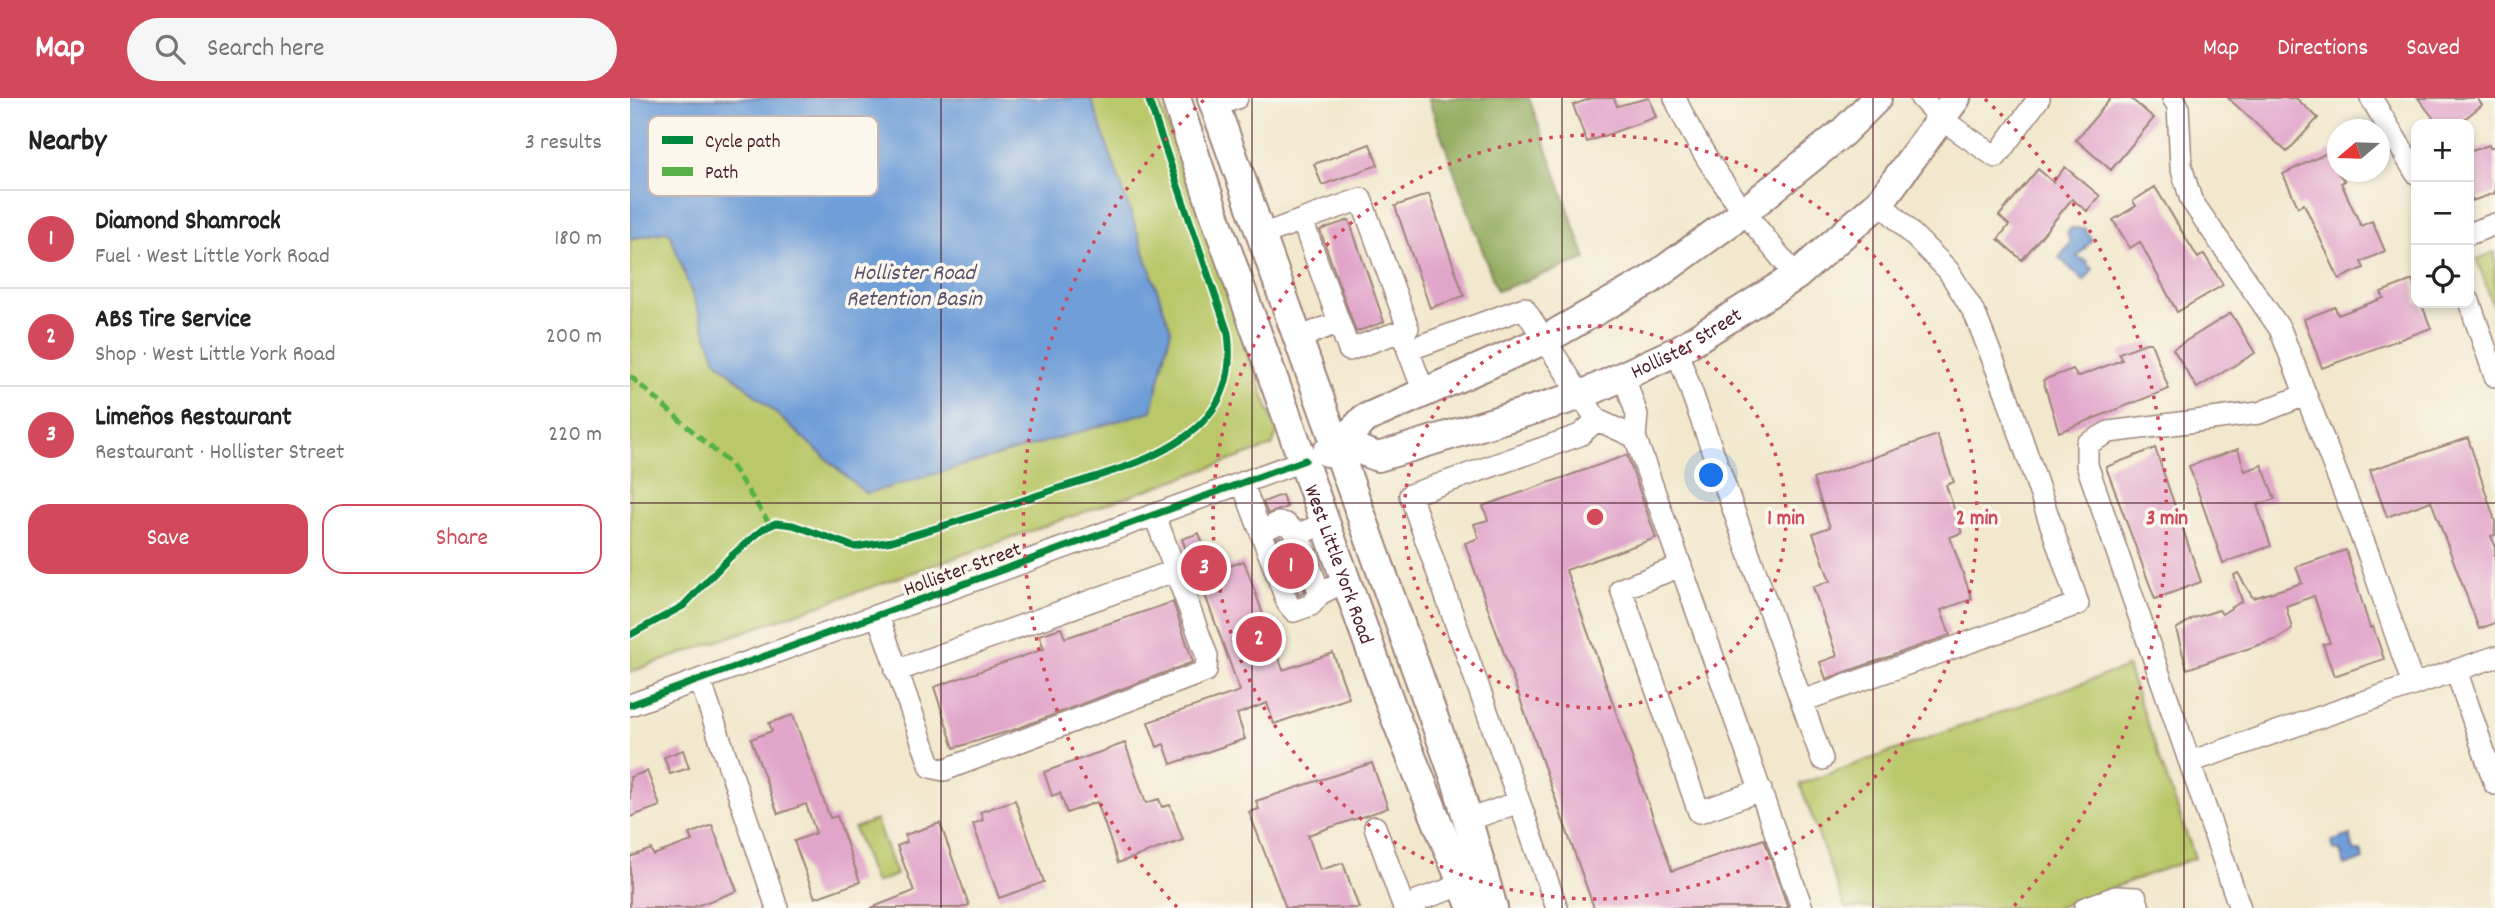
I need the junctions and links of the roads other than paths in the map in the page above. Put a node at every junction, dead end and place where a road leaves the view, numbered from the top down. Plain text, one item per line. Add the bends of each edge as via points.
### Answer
1 (1176, 98) edge
2 (1675, 98) edge
3 (1877, 98) edge
4 (1921, 98) edge
5 (2039, 98) edge
6 (2173, 98) edge
7 (2371, 98) edge
8 (1221, 101) edge
9 (1949, 109) edge
10 (2411, 165) edge
11 (1880, 202) junction
12 (1744, 212) junction
13 (1302, 220) junction
14 (1262, 235) junction
15 (1796, 276) junction
16 (2471, 308) edge
17 (1339, 323) junction
18 (1299, 338) junction
19 (1546, 339) junction
20 (1404, 341) junction
21 (1677, 351) junction
22 (1624, 376) junction
23 (2495, 376) edge
24 (1425, 395) junction
25 (1582, 395) junction
26 (2305, 395) junction
27 (1597, 420) junction
28 (1635, 436) junction
29 (1338, 447) junction
30 (1305, 460) junction
31 (1243, 485) junction
32 (1156, 516) junction
33 (1327, 523) junction
34 (1261, 532) junction
35 (1298, 534) junction
36 (1681, 566) junction
37 (1174, 571) junction
38 (1347, 580) junction
39 (1320, 594) junction
40 (878, 616) junction
41 (2495, 657) edge
42 (2456, 670) junction
43 (897, 671) junction
44 (700, 680) junction
45 (2413, 685) junction
46 (1802, 701) junction
47 (630, 705) edge
48 (1822, 759) dead end
49 (2190, 762) junction
50 (2495, 784) edge
51 (1760, 790) junction
52 (1519, 802) junction
53 (1468, 820) junction
54 (1375, 827) dead end
55 (1467, 897) edge
56 (777, 908) edge
57 (1404, 908) edge
58 (1415, 908) edge
59 (1493, 908) edge
60 (1557, 908) edge
61 (1802, 908) edge
62 (2085, 908) edge
63 (2140, 908) edge
64 (2241, 908) edge

1 - 30 main road, West Little York Road
2 - 12 street via 1693,140
3 - 12 main road, Hollister Street via 1843,132
4 - 9 street
5 - 9 street via 1996,157
6 - 26 street via 2178,106 2181,166 2191,200 2280,329
7 - 10 street
8 - 14 main road, West Little York Road
9 - 11 main road, Hollister Street
11 - 15 main road, Hollister Street
11 - 46 street via 1948,270 1975,314 2078,604
12 - 15 street
12 - 19 main road, Hollister Street via 1650,280
13 - 14 street
13 - 17 street
13 - 20 street via 1362,199 1408,328
14 - 18 main road, West Little York Road
15 - 21 main road, Hollister Street
16 - 23 street
17 - 18 street
17 - 20 street via 1349,349
18 - 29 main road, West Little York Road
19 - 20 street via 1524,308
19 - 24 main road, Hollister Street
19 - 25 street
20 - 24 street
21 - 22 main road, Hollister Street
21 - 46 street
22 - 25 main road, Hollister Street
22 - 28 street via 1637,415
24 - 29 main road, Hollister Street via 1364,419
25 - 27 street
25 - 29 main road, Hollister Street via 1377,457
26 - 45 street via 2369,556
26 - 49 street via 2259,412 2109,432 2087,444 2087,465
27 - 28 street
27 - 52 street via 1580,435 1410,495
28 - 36 street
29 - 30 main road, Hollister Street
29 - 53 main road, West Little York Road
30 - 31 street, Hollister Street
30 - 33 main road, West Little York Road
31 - 32 street, Hollister Street
31 - 34 street
32 - 37 street
32 - 40 street, Hollister Street
33 - 35 street
33 - 38 main road, West Little York Road
34 - 35 street via 1278,523
34 - 39 street via 1293,611 1311,605
35 - 39 street
36 - 51 street
36 - 51 street via 1621,589 1699,812
37 - 43 street
37 - 43 street via 1207,656 1206,671 1029,740 938,771 927,762
38 - 39 street
38 - 55 main road, West Little York Road
40 - 43 street
40 - 44 street, Hollister Street
41 - 42 street
42 - 45 street
42 - 50 street
44 - 47 street, Hollister Street
44 - 56 street
45 - 49 street
46 - 48 street
49 - 64 street
51 - 61 street
52 - 53 street
52 - 60 street
53 - 59 main road, West Little York Road
54 - 57 street
55 - 58 street via 1419,900
62 - 63 street via 2116,897 2136,898

